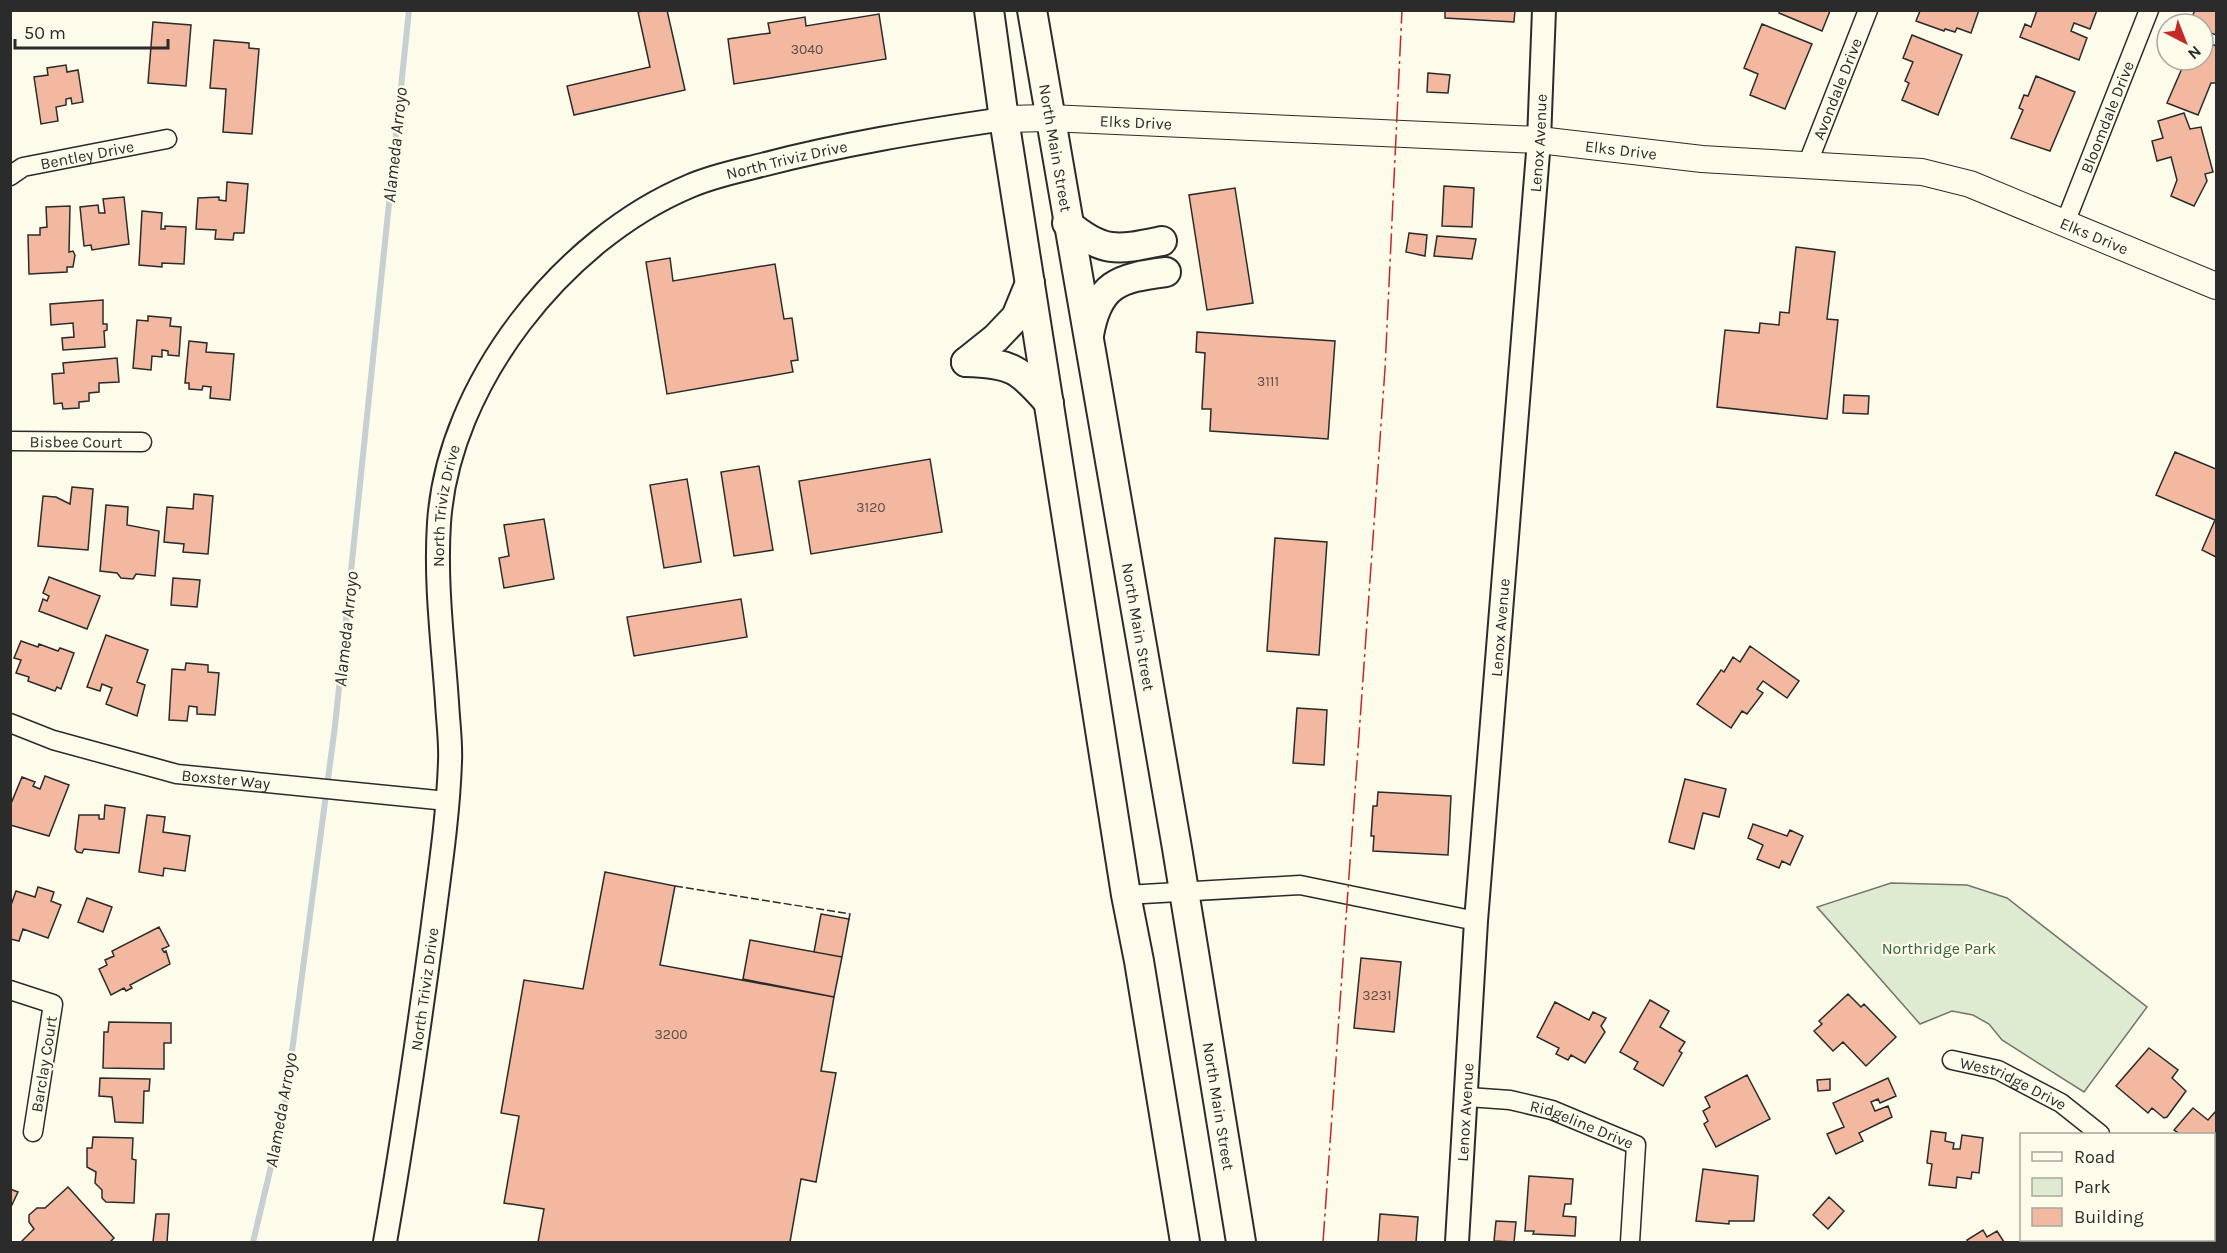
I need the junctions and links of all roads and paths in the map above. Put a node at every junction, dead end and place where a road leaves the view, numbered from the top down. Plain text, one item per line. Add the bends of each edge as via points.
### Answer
1 (989, 10) edge
2 (1032, 10) edge
3 (1544, 10) edge
4 (1868, 10) edge
5 (2149, 10) edge
6 (1049, 118) junction
7 (1004, 119) junction
8 (167, 139) dead end
9 (1539, 140) junction
10 (1807, 165) junction
11 (10, 176) edge
12 (1067, 223) junction
13 (2064, 223) junction
14 (1162, 242) dead end
15 (1166, 272) dead end
16 (1030, 283) junction
17 (2217, 286) edge
18 (1088, 340) junction
19 (1049, 403) junction
20 (142, 442) dead end
21 (11, 443) edge
22 (10, 723) edge
23 (447, 801) junction
24 (1185, 893) junction
25 (1126, 895) junction
26 (1476, 921) junction
27 (10, 990) edge
28 (1952, 1060) dead end
29 (1468, 1097) junction
30 (33, 1132) dead end
31 (2099, 1133) edge
32 (386, 1242) edge
33 (1185, 1242) edge
34 (1241, 1242) edge
35 (1457, 1242) edge
36 (1630, 1242) edge

1 - 7 main road
2 - 6 main road, North Main Street
3 - 9 street, Lenox Avenue
4 - 10 street, Avondale Drive
5 - 13 street, Bloomdale Drive
6 - 7 main road, Elks Drive
6 - 9 main road, Elks Drive
6 - 12 main road, North Main Street
7 - 16 main road
7 - 23 street, North Triviz Drive via 878,138 795,156 690,186 611,231 546,289 490,366 451,453 444,486 438,580 450,758
8 - 11 street, Bentley Drive via 23,167
9 - 10 main road, Elks Drive via 1702,159
9 - 26 street, Lenox Avenue
10 - 13 main road, Elks Drive via 1923,172 1954,178
12 - 14 main road via 1100,247 1130,248
12 - 18 main road, North Main Street
13 - 17 main road, Elks Drive
15 - 18 main road via 1131,276 1115,283 1093,313
16 - 19 main road
16 - 19 main road via 1016,317 966,362 998,363 1025,375
18 - 24 main road, North Main Street
19 - 25 main road
20 - 21 street, Bisbee Court
22 - 23 street, Boxster Way via 53,740 177,774
23 - 32 street, North Triviz Drive via 411,1093
24 - 25 street
24 - 26 street via 1300,885
24 - 34 main road, North Main Street
25 - 33 main road
26 - 29 street, Lenox Avenue
27 - 30 street, Barclay Court via 52,1004
28 - 31 street, Westridge Drive via 1998,1070 2061,1103
29 - 35 street, Lenox Avenue
29 - 36 street, Ridgeline Drive via 1510,1100 1552,1110 1636,1145

